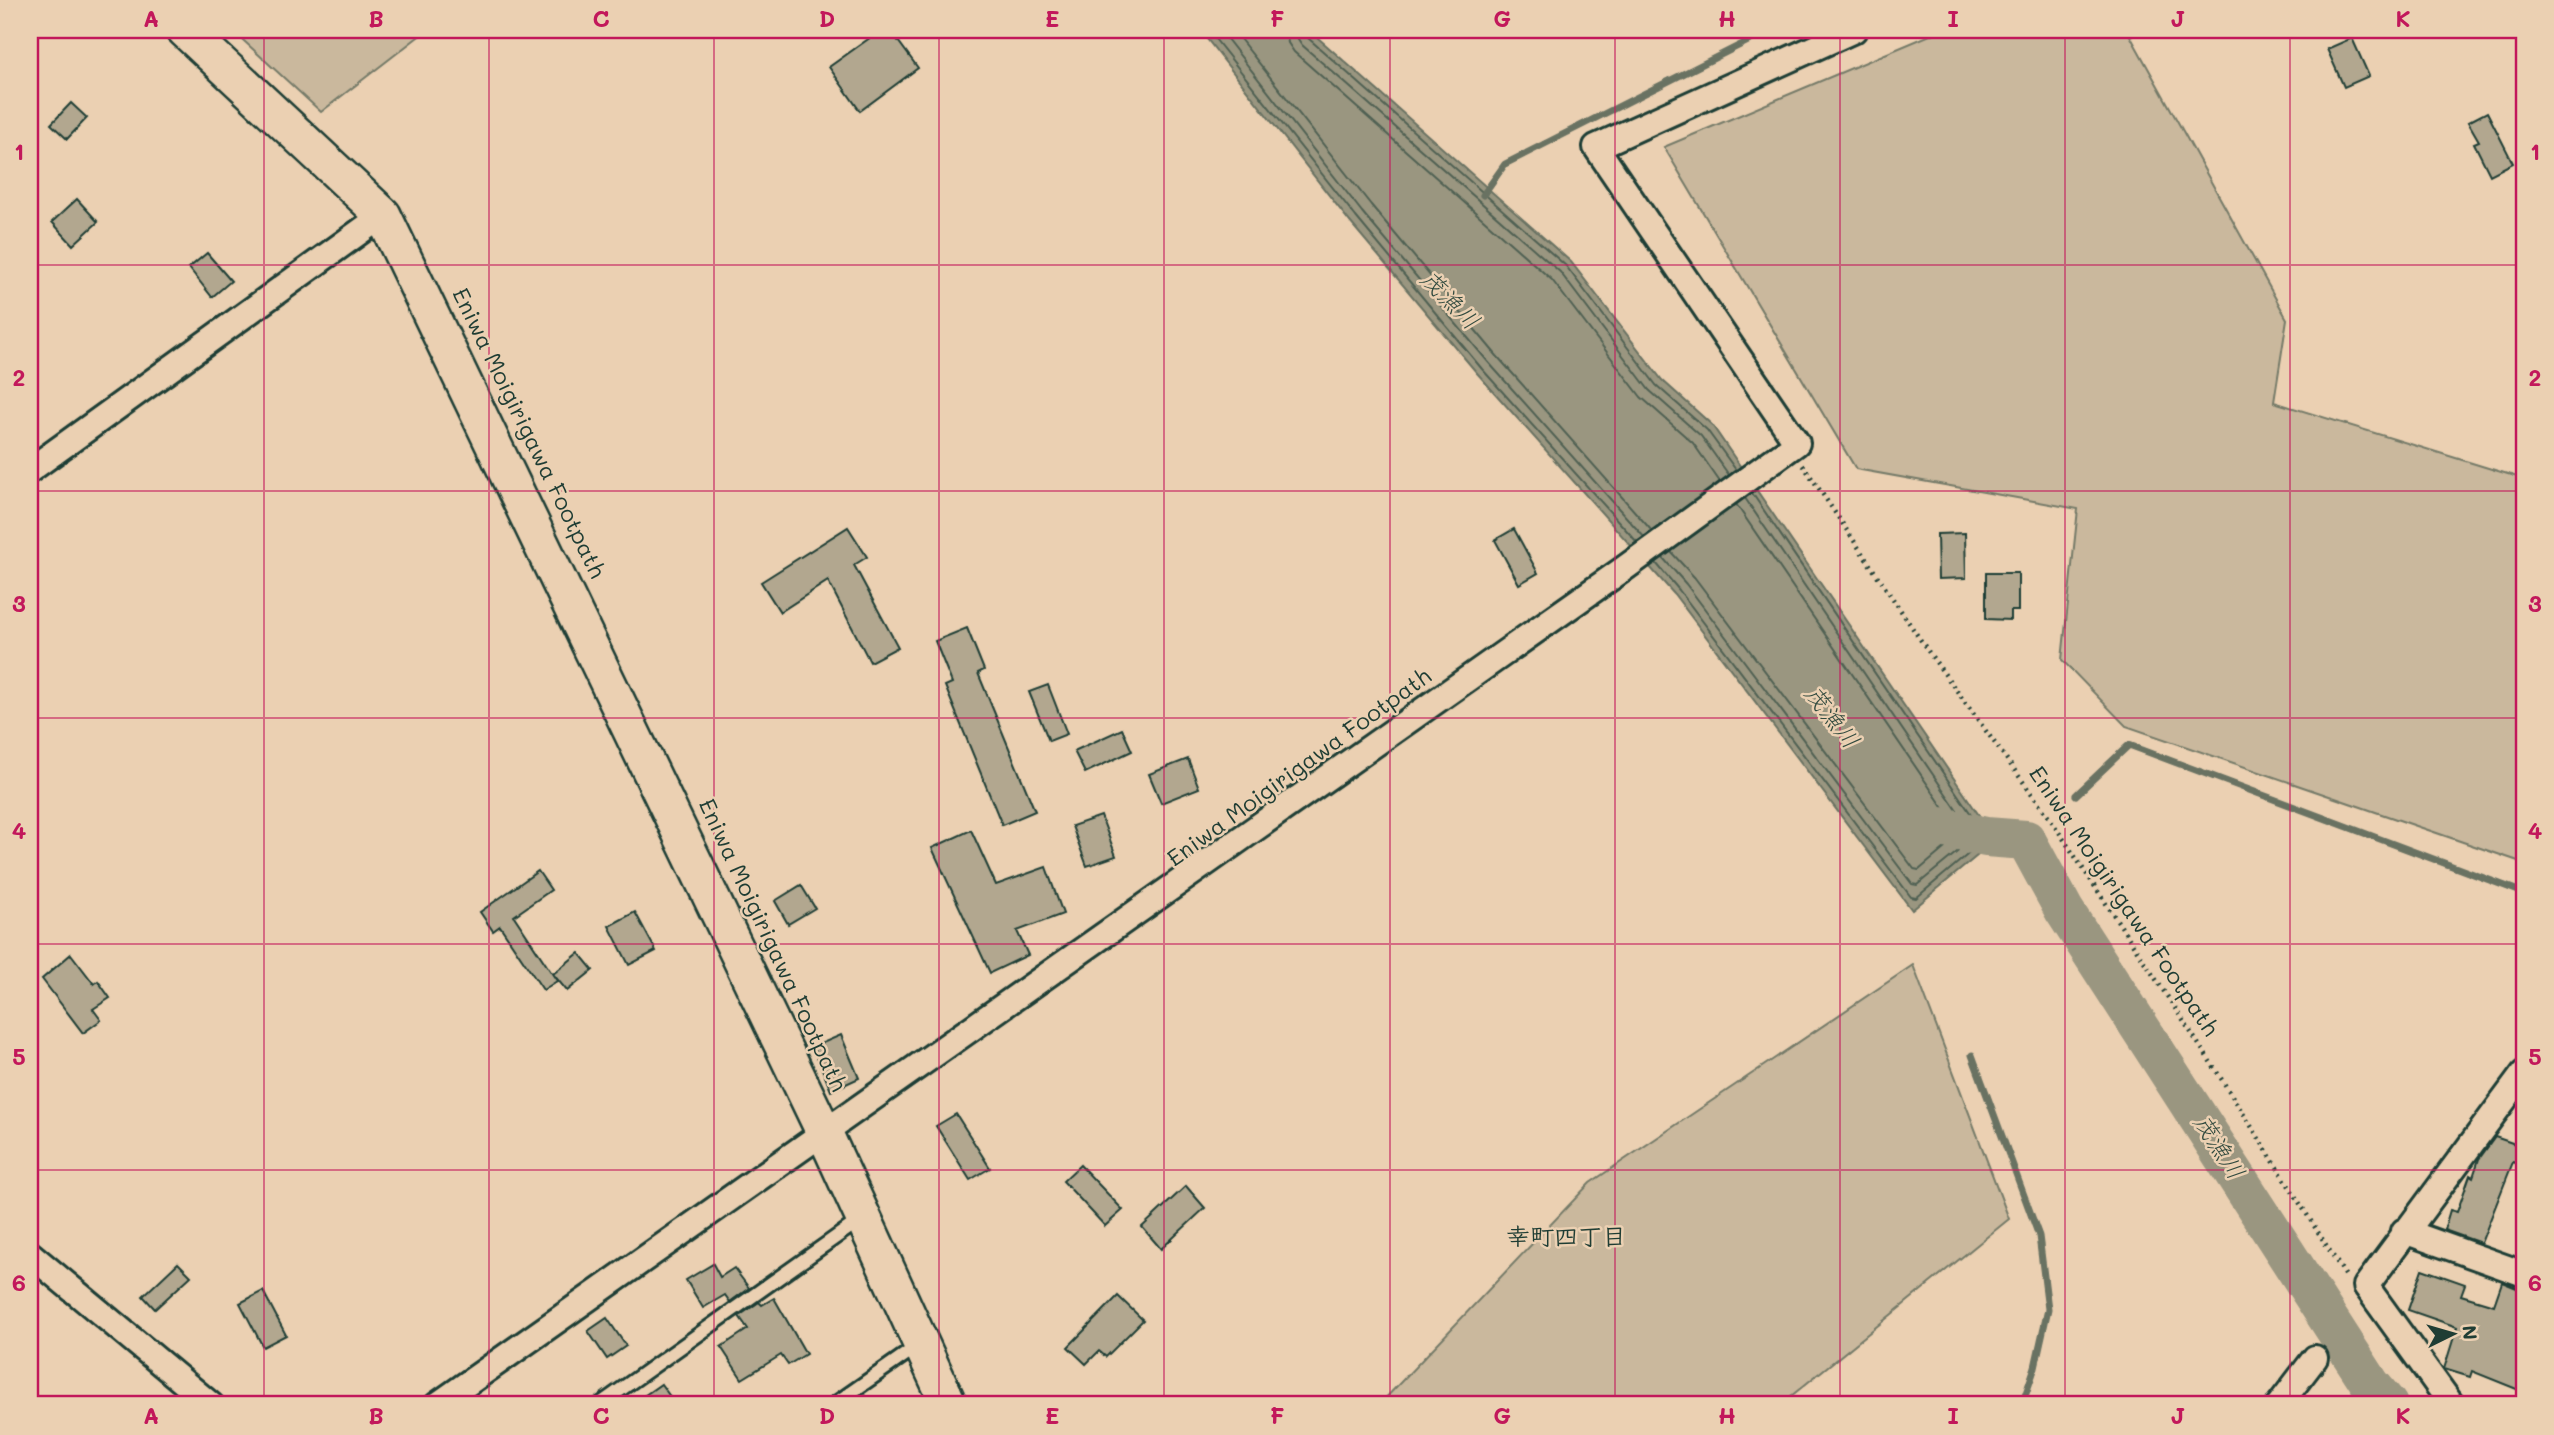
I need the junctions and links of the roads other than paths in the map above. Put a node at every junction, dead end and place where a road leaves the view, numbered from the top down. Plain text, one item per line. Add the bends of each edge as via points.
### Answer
1 (185, 30) edge
2 (1854, 30) edge
3 (1820, 36) edge
4 (383, 215) junction
5 (30, 470) edge
6 (2524, 1073) edge
7 (2516, 1100) edge
8 (824, 1132) junction
9 (863, 1218) junction
10 (2404, 1231) junction
11 (30, 1254) edge
12 (2524, 1275) edge
13 (921, 1344) junction
14 (2315, 1358) dead end
15 (211, 1405) edge
16 (438, 1405) edge
17 (599, 1405) edge
18 (833, 1405) edge
19 (949, 1405) edge
20 (2279, 1405) edge
21 (2452, 1405) edge

1 - 4 street
2 - 3 street
3 - 8 street via 1596,147 1797,443
4 - 5 street
4 - 8 street
6 - 7 street
7 - 10 street
8 - 9 street
8 - 16 street
9 - 13 street
9 - 17 lane
10 - 12 street
10 - 21 street via 2365,1286
11 - 15 street
13 - 18 lane
13 - 19 street
14 - 20 street

